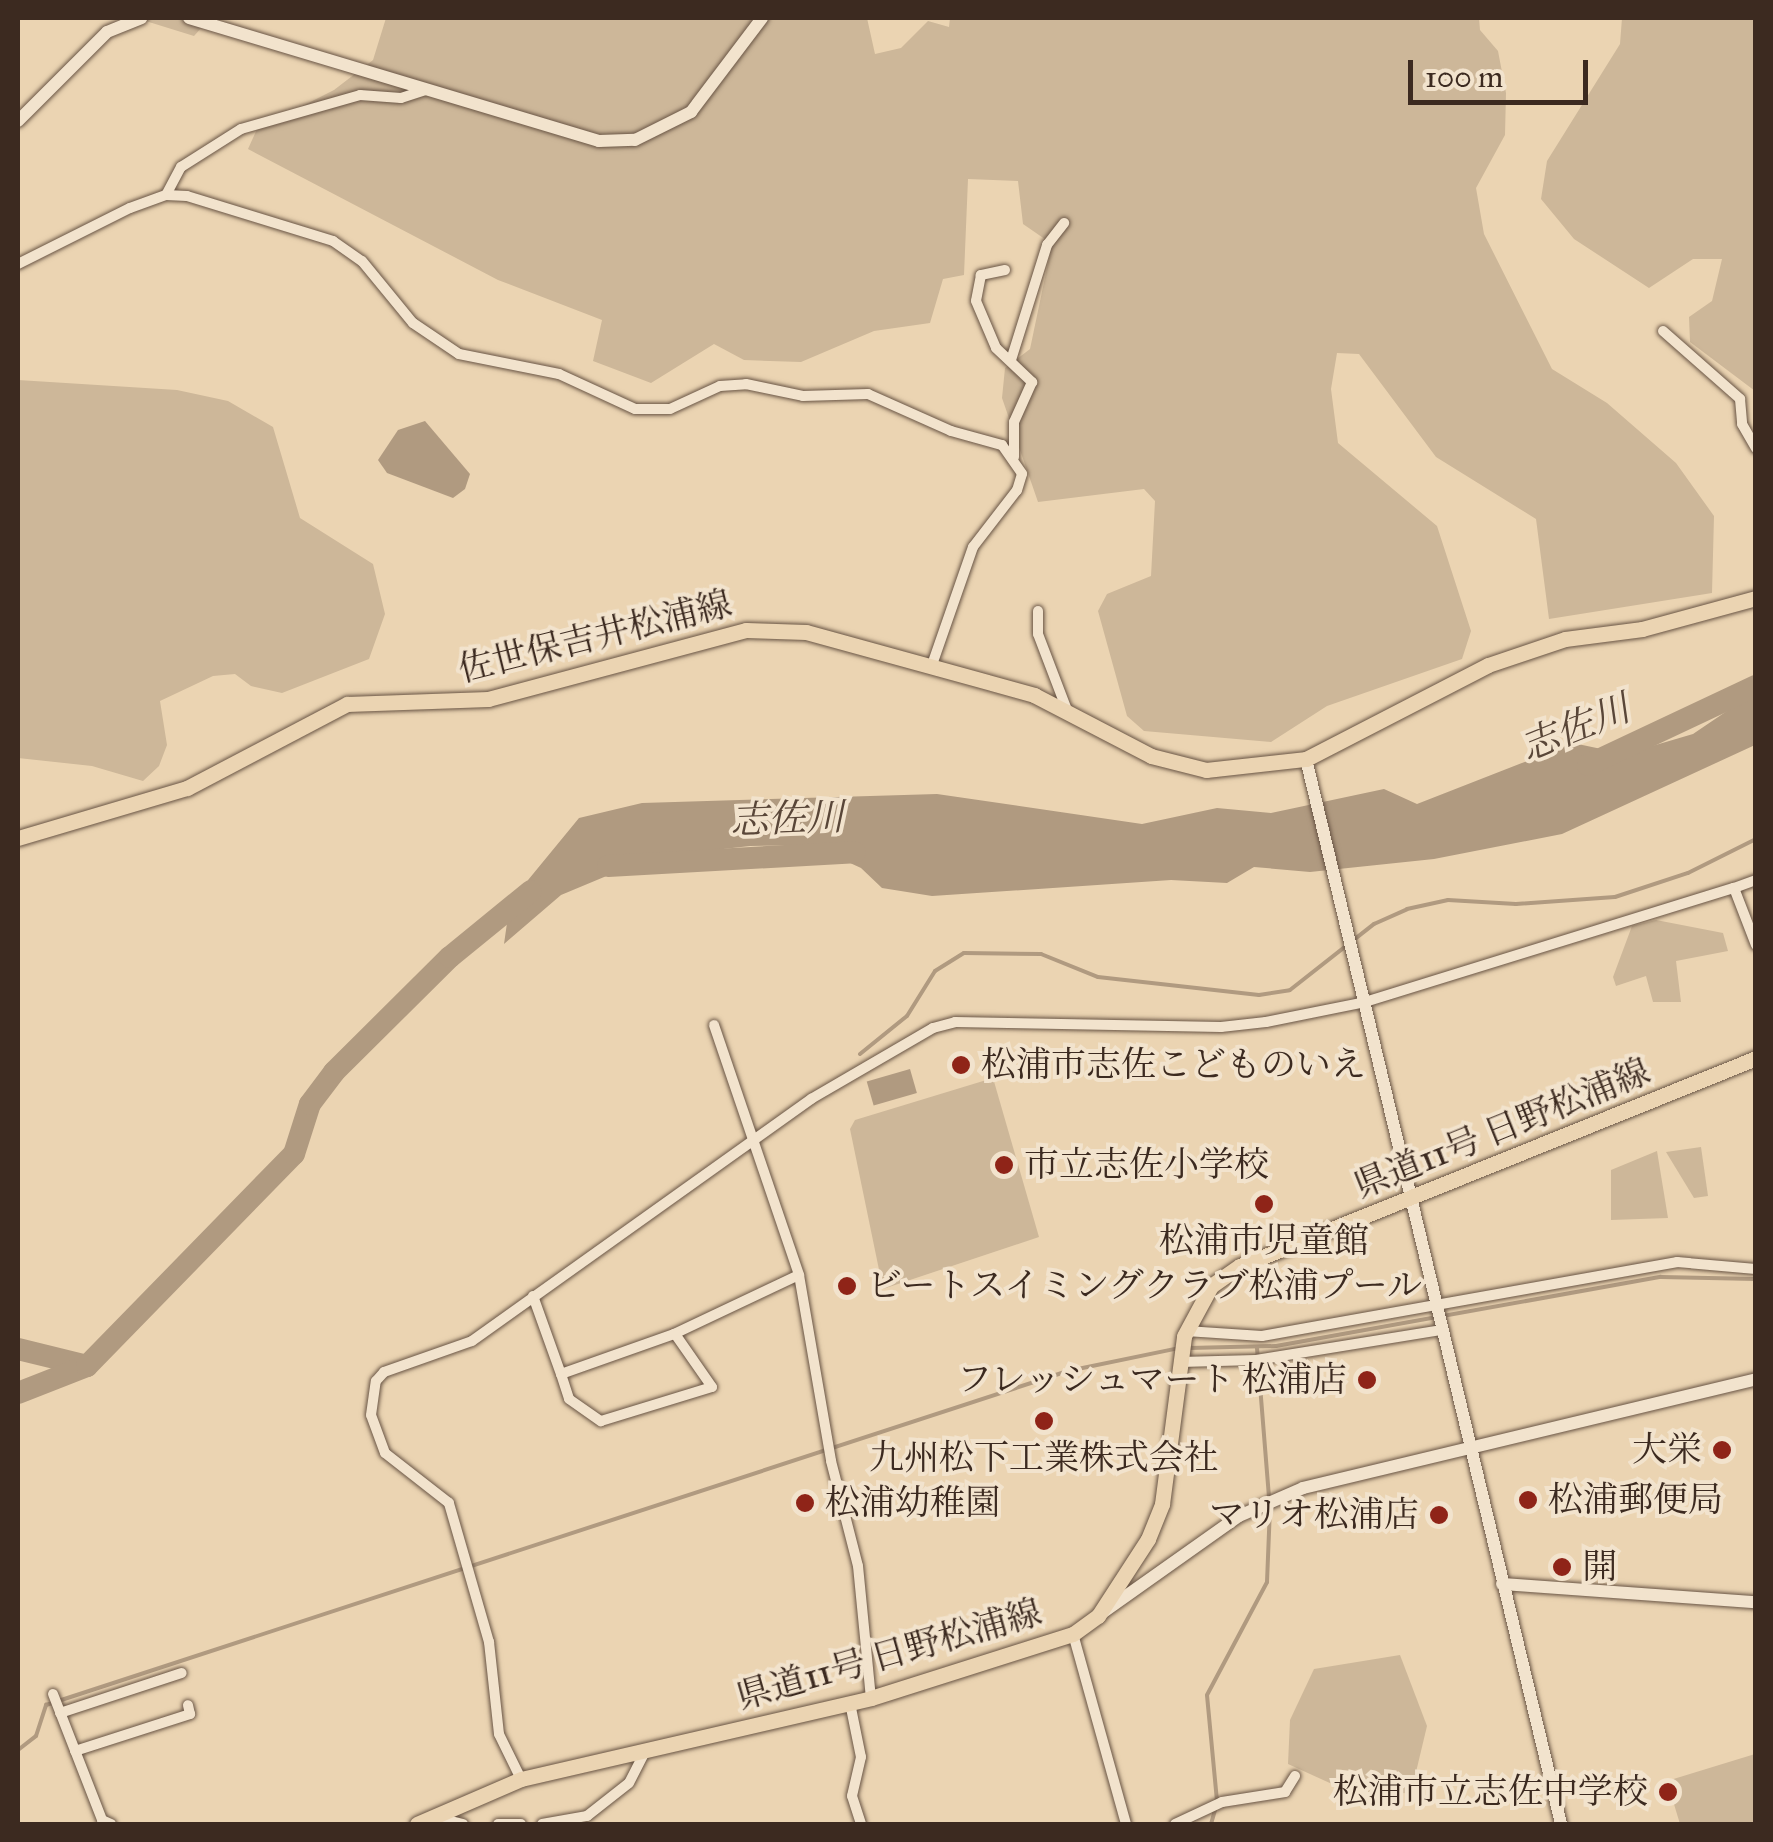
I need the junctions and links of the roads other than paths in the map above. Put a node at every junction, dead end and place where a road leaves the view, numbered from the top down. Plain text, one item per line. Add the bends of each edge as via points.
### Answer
1 (140, 18) edge
2 (189, 18) edge
3 (762, 18) edge
4 (428, 89) junction
5 (18, 121) edge
6 (166, 195) junction
7 (1064, 223) dead end
8 (18, 264) edge
9 (1005, 270) dead end
10 (1663, 331) dead end
11 (1011, 360) junction
12 (1756, 448) edge
13 (1014, 457) junction
14 (1756, 598) edge
15 (1038, 612) dead end
16 (932, 665) junction
17 (1067, 710) junction
18 (1306, 759) junction
19 (18, 838) edge
20 (1756, 880) edge
21 (1734, 888) junction
22 (1756, 945) edge
23 (1365, 1002) junction
24 (714, 1025) dead end
25 (1756, 1058) edge
26 (755, 1142) junction
27 (1412, 1198) junction
28 (1756, 1269) edge
29 (800, 1276) junction
30 (533, 1296) junction
31 (1435, 1307) junction
32 (1440, 1328) junction
33 (675, 1334) junction
34 (1185, 1334) junction
35 (1180, 1362) junction
36 (561, 1374) junction
37 (1756, 1379) edge
38 (1470, 1448) junction
39 (1502, 1584) junction
40 (1756, 1602) edge
41 (1098, 1616) junction
42 (1072, 1634) junction
43 (182, 1673) dead end
44 (53, 1694) dead end
45 (870, 1698) junction
46 (850, 1703) junction
47 (188, 1705) dead end
48 (59, 1711) junction
49 (75, 1751) junction
50 (645, 1751) junction
51 (1295, 1776) dead end
52 (521, 1779) junction
53 (435, 1817) junction
54 (111, 1824) edge
55 (417, 1824) edge
56 (463, 1824) edge
57 (498, 1824) edge
58 (521, 1824) edge
59 (542, 1824) edge
60 (861, 1824) edge
61 (1127, 1824) edge
62 (1175, 1824) edge
63 (1560, 1824) edge

1 - 5 street via 107,32
2 - 4 street
3 - 4 street via 691,112 635,140 599,141 558,131
4 - 6 street via 401,98 360,96 268,118 182,166
6 - 8 street
6 - 13 street via 228,206 333,240 362,260 434,341 482,361 559,374 636,409 670,409 720,386 746,384 803,396 868,394 950,431 1002,445
7 - 11 street via 1047,245
9 - 11 street via 981,275 976,301 996,348
10 - 12 street via 1740,399 1742,424
11 - 13 street via 1032,382 1014,422
13 - 16 street via 1022,474 1017,490 973,547
14 - 18 main road, 佐世保吉井松浦線 via 1642,629 1582,635 1488,664
15 - 17 street via 1038,634
16 - 17 main road, 佐世保吉井松浦線
16 - 19 main road, 佐世保吉井松浦線 via 806,632 746,630 488,699 346,704 187,788
17 - 18 main road, 佐世保吉井松浦線 via 1179,766 1206,770
18 - 23 street
20 - 21 street
21 - 22 street
21 - 23 street
23 - 26 street via 1221,1027 954,1022 871,1059
23 - 27 street
24 - 26 street
25 - 27 main road, 県道11号 日野松浦線
26 - 29 street
26 - 30 street
27 - 31 street
27 - 34 main road, 県道11号 日野松浦線 via 1240,1266 1210,1286
28 - 31 street via 1676,1262
29 - 33 street
29 - 45 street via 828,1445 858,1566
30 - 36 street
30 - 52 street via 472,1341 376,1380 371,1415 386,1453 449,1504 488,1642 499,1734
31 - 32 street
31 - 34 street via 1245,1338
32 - 35 street via 1259,1359
32 - 38 street
33 - 36 street
33 - 36 street via 712,1387 601,1422 569,1399
34 - 35 main road, 県道11号 日野松浦線
35 - 41 main road, 県道11号 日野松浦線 via 1162,1504 1133,1566
37 - 38 street
38 - 39 street
38 - 41 street via 1272,1501
39 - 40 street
39 - 63 street
41 - 42 main road, 県道11号 日野松浦線
42 - 45 main road, 県道11号 日野松浦線
42 - 61 street
43 - 48 street
44 - 48 street
45 - 46 main road, 県道11号 日野松浦線
46 - 50 main road, 県道11号 日野松浦線
46 - 60 street via 860,1757 852,1796
47 - 49 street via 190,1714
48 - 49 street
49 - 54 street via 102,1820
50 - 52 main road, 県道11号 日野松浦線
50 - 59 street via 628,1783 587,1816
51 - 62 street via 1285,1792 1217,1804
52 - 53 main road, 県道11号 日野松浦線
53 - 55 main road, 県道11号 日野松浦線
53 - 56 street
57 - 58 street

